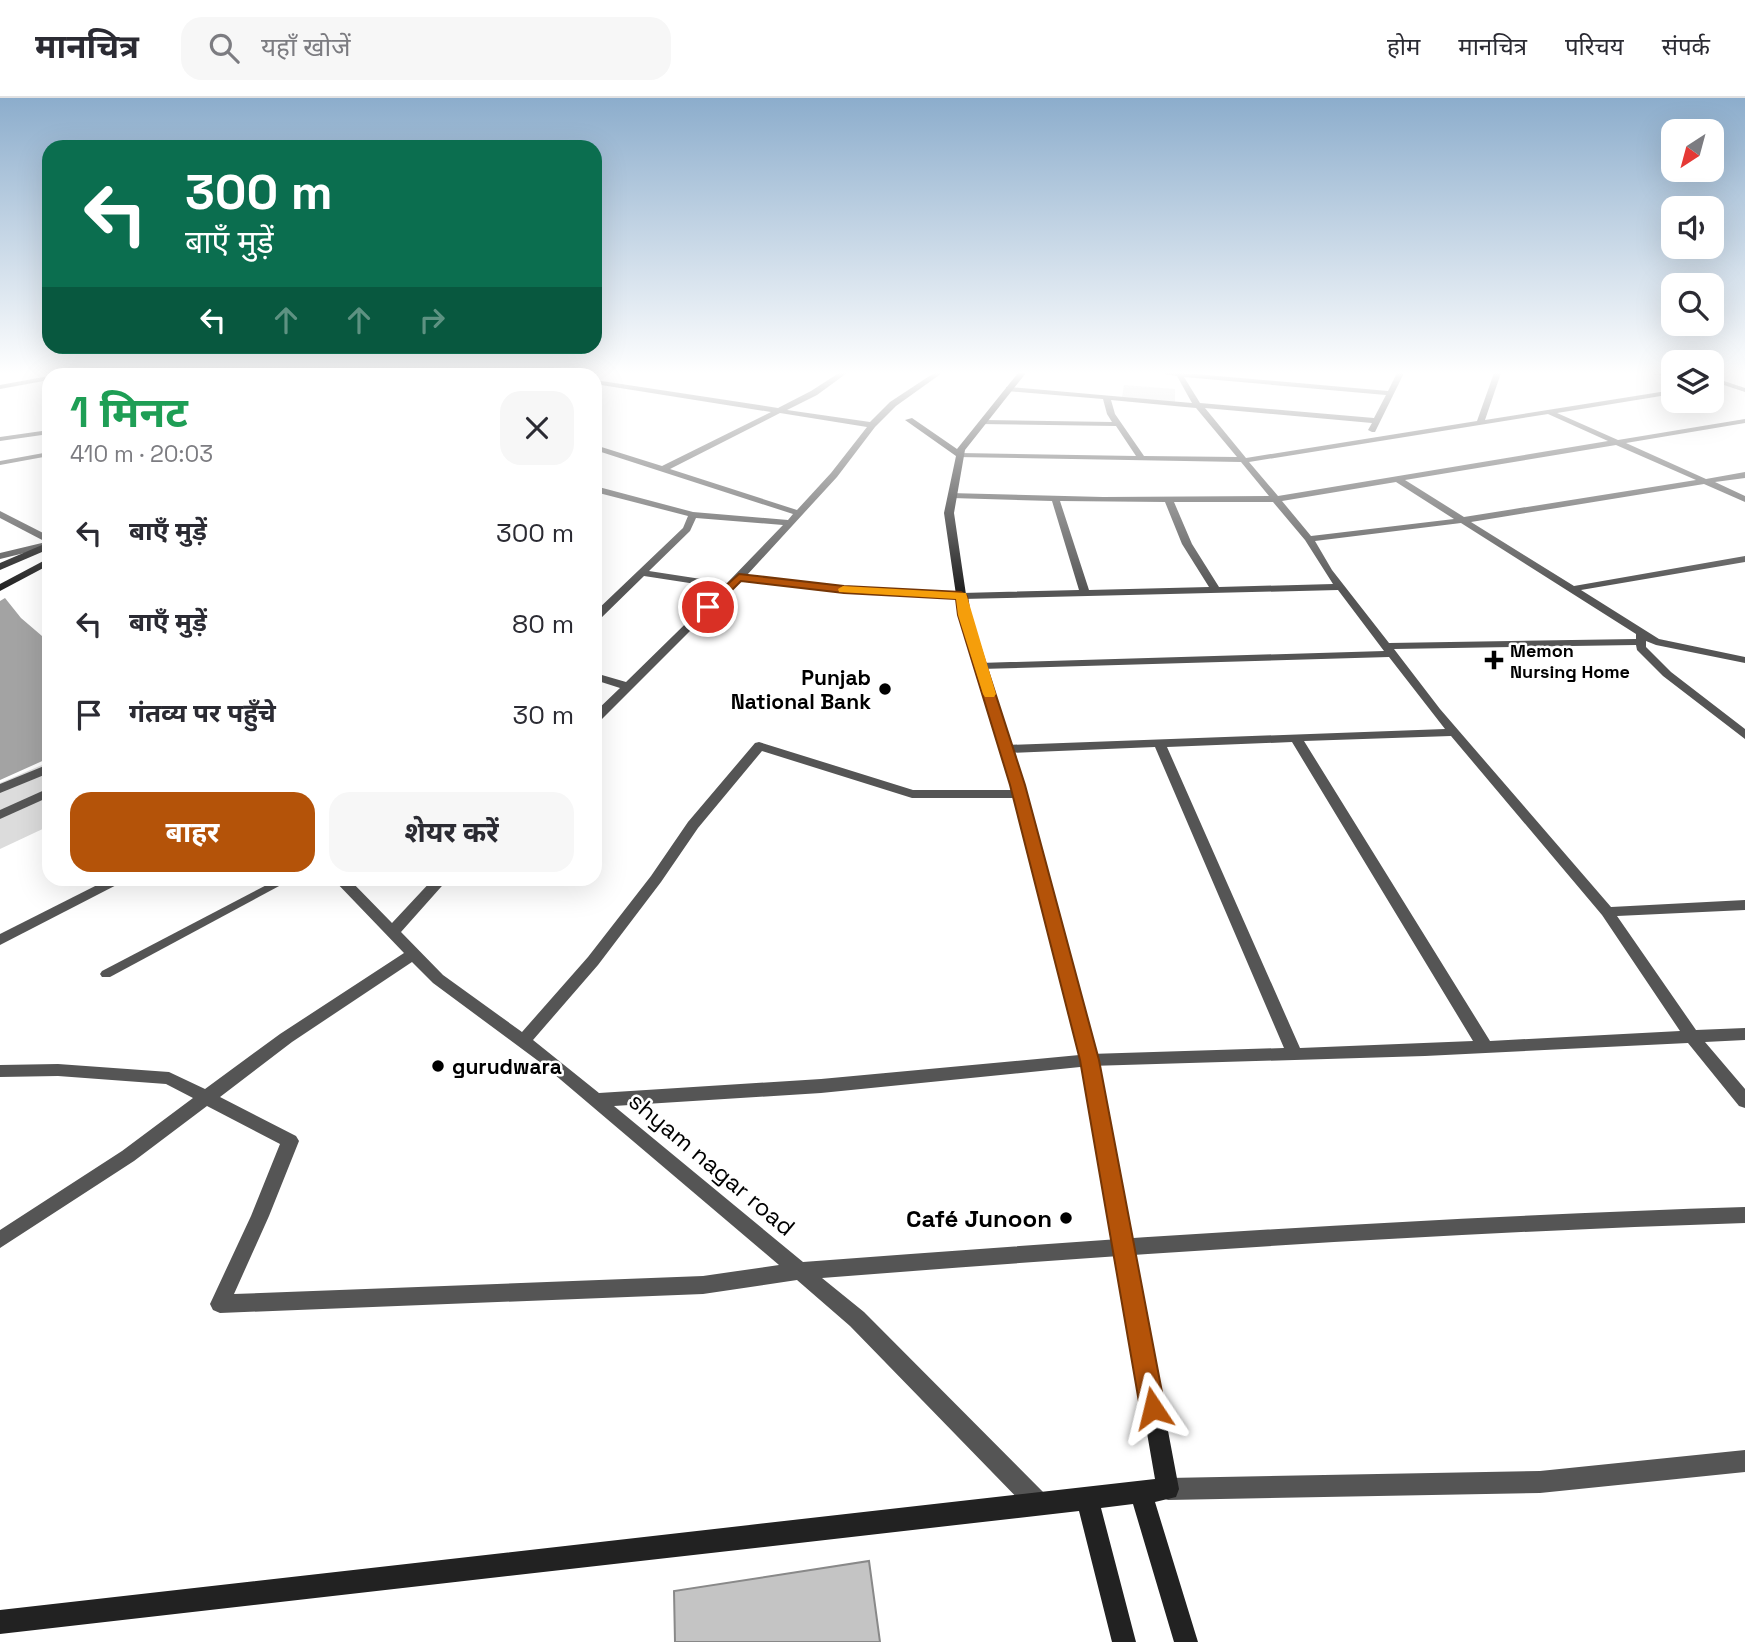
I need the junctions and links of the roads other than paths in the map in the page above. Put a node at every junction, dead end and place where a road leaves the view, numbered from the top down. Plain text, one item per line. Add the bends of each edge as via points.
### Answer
1 (711, 445) edge
2 (857, 445) edge
3 (946, 445) edge
4 (967, 445) edge
5 (1132, 445) edge
6 (1233, 445) edge
7 (1336, 445) edge
8 (1599, 445) edge
9 (1624, 445) edge
10 (602, 449) edge
11 (42, 455) edge
12 (960, 455) junction
13 (1142, 459) junction
14 (1246, 460) junction
15 (0, 463) edge
16 (665, 468) junction
17 (1745, 475) edge
18 (1397, 479) junction
19 (1704, 481) junction
20 (602, 491) edge
21 (953, 495) junction
22 (1055, 498) junction
23 (1168, 499) junction
24 (1277, 499) junction
25 (1745, 499) edge
26 (799, 513) junction
27 (0, 514) edge
28 (694, 515) junction
29 (1466, 520) junction
30 (0, 521) edge
31 (13, 521) junction
32 (789, 523) junction
33 (42, 539) edge
34 (1308, 539) junction
35 (42, 545) edge
36 (42, 546) edge
37 (0, 556) edge
38 (1745, 559) edge
39 (42, 565) edge
40 (0, 566) edge
41 (641, 573) junction
42 (739, 577) junction
43 (729, 586) junction
44 (1341, 587) junction
45 (0, 588) edge
46 (1572, 589) junction
47 (1216, 590) junction
48 (1085, 593) junction
49 (961, 596) junction
50 (602, 611) edge
51 (1641, 637) junction
52 (1391, 650) junction
53 (1745, 660) edge
54 (981, 666) junction
55 (602, 678) edge
56 (628, 687) junction
57 (602, 712) edge
58 (1454, 732) junction
59 (1745, 735) edge
60 (1296, 738) junction
61 (1159, 743) junction
62 (1007, 749) junction
63 (42, 771) edge
64 (0, 789) edge
65 (1020, 794) junction
66 (42, 795) edge
67 (0, 815) edge
68 (107, 886) edge
69 (274, 886) edge
70 (347, 886) edge
71 (435, 886) edge
72 (1745, 905) edge
73 (1607, 912) junction
74 (392, 932) junction
75 (0, 940) edge
76 (413, 954) junction
77 (106, 974) dead end
78 (1745, 1034) edge
79 (1692, 1037) junction
80 (523, 1041) junction
81 (1485, 1047) junction
82 (1294, 1053) junction
83 (1090, 1060) junction
84 (0, 1072) edge
85 (205, 1099) junction
86 (597, 1100) junction
87 (1745, 1101) edge
88 (1745, 1215) edge
89 (0, 1240) edge
90 (1123, 1246) junction
91 (801, 1271) junction
92 (1745, 1461) edge
93 (1168, 1489) junction
94 (1141, 1492) junction
95 (1087, 1499) junction
96 (1039, 1504) junction
97 (0, 1622) edge
98 (1124, 1642) edge
99 (1186, 1642) edge

1 - 16 street
2 - 26 street
3 - 12 main road
4 - 12 main road
5 - 13 street
6 - 14 street
7 - 14 street
8 - 18 street
9 - 19 street
10 - 16 street
11 - 15 street
12 - 13 street
12 - 21 main road
13 - 14 street
14 - 24 street
16 - 26 street
17 - 19 street
18 - 24 street
18 - 29 street
19 - 25 street
19 - 29 street
20 - 28 street
21 - 22 street
21 - 49 main road via 949,513
22 - 23 street
22 - 48 street
23 - 24 street
23 - 47 street via 1187,544
24 - 34 street
26 - 32 street
27 - 31 street
28 - 32 street
28 - 41 street via 687,529
29 - 34 street
29 - 46 street
30 - 31 street
31 - 33 street
32 - 42 street
34 - 44 street
35 - 37 street
36 - 40 main road
38 - 46 street
39 - 45 main road
41 - 43 street
41 - 50 street
42 - 43 street
42 - 49 street
43 - 56 street
44 - 47 street
44 - 52 street
46 - 51 street
47 - 48 street
48 - 49 street
49 - 54 main road
51 - 52 street
51 - 53 street
51 - 59 street via 1641,648 1667,674
52 - 54 street
52 - 58 street
54 - 62 main road
55 - 56 street
56 - 57 street
58 - 60 street
58 - 73 street
60 - 61 street
60 - 81 street
61 - 62 street
61 - 82 street
62 - 65 main road
63 - 64 street
65 - 80 street via 912,794 759,746 692,825 593,961
65 - 83 main road
66 - 67 street
68 - 75 street
69 - 77 lane
70 - 74 street, shyam nagar road
71 - 74 street
72 - 73 street
73 - 79 street
74 - 76 street, shyam nagar road
76 - 80 street, shyam nagar road via 438,979
76 - 85 street via 286,1038
78 - 79 street
79 - 81 street
79 - 87 street
80 - 86 street, shyam nagar road
81 - 82 street
82 - 83 street
83 - 86 street via 821,1086
83 - 90 main road
84 - 85 street via 58,1070 169,1078
85 - 89 street
85 - 91 street via 290,1141 220,1304 703,1285
86 - 91 street, shyam nagar road
88 - 90 street
90 - 91 street
90 - 93 main road
91 - 96 street, shyam nagar road via 858,1319
92 - 93 street via 1539,1482
93 - 94 main road
94 - 95 main road
94 - 99 main road
95 - 96 main road
95 - 98 main road
96 - 97 main road

